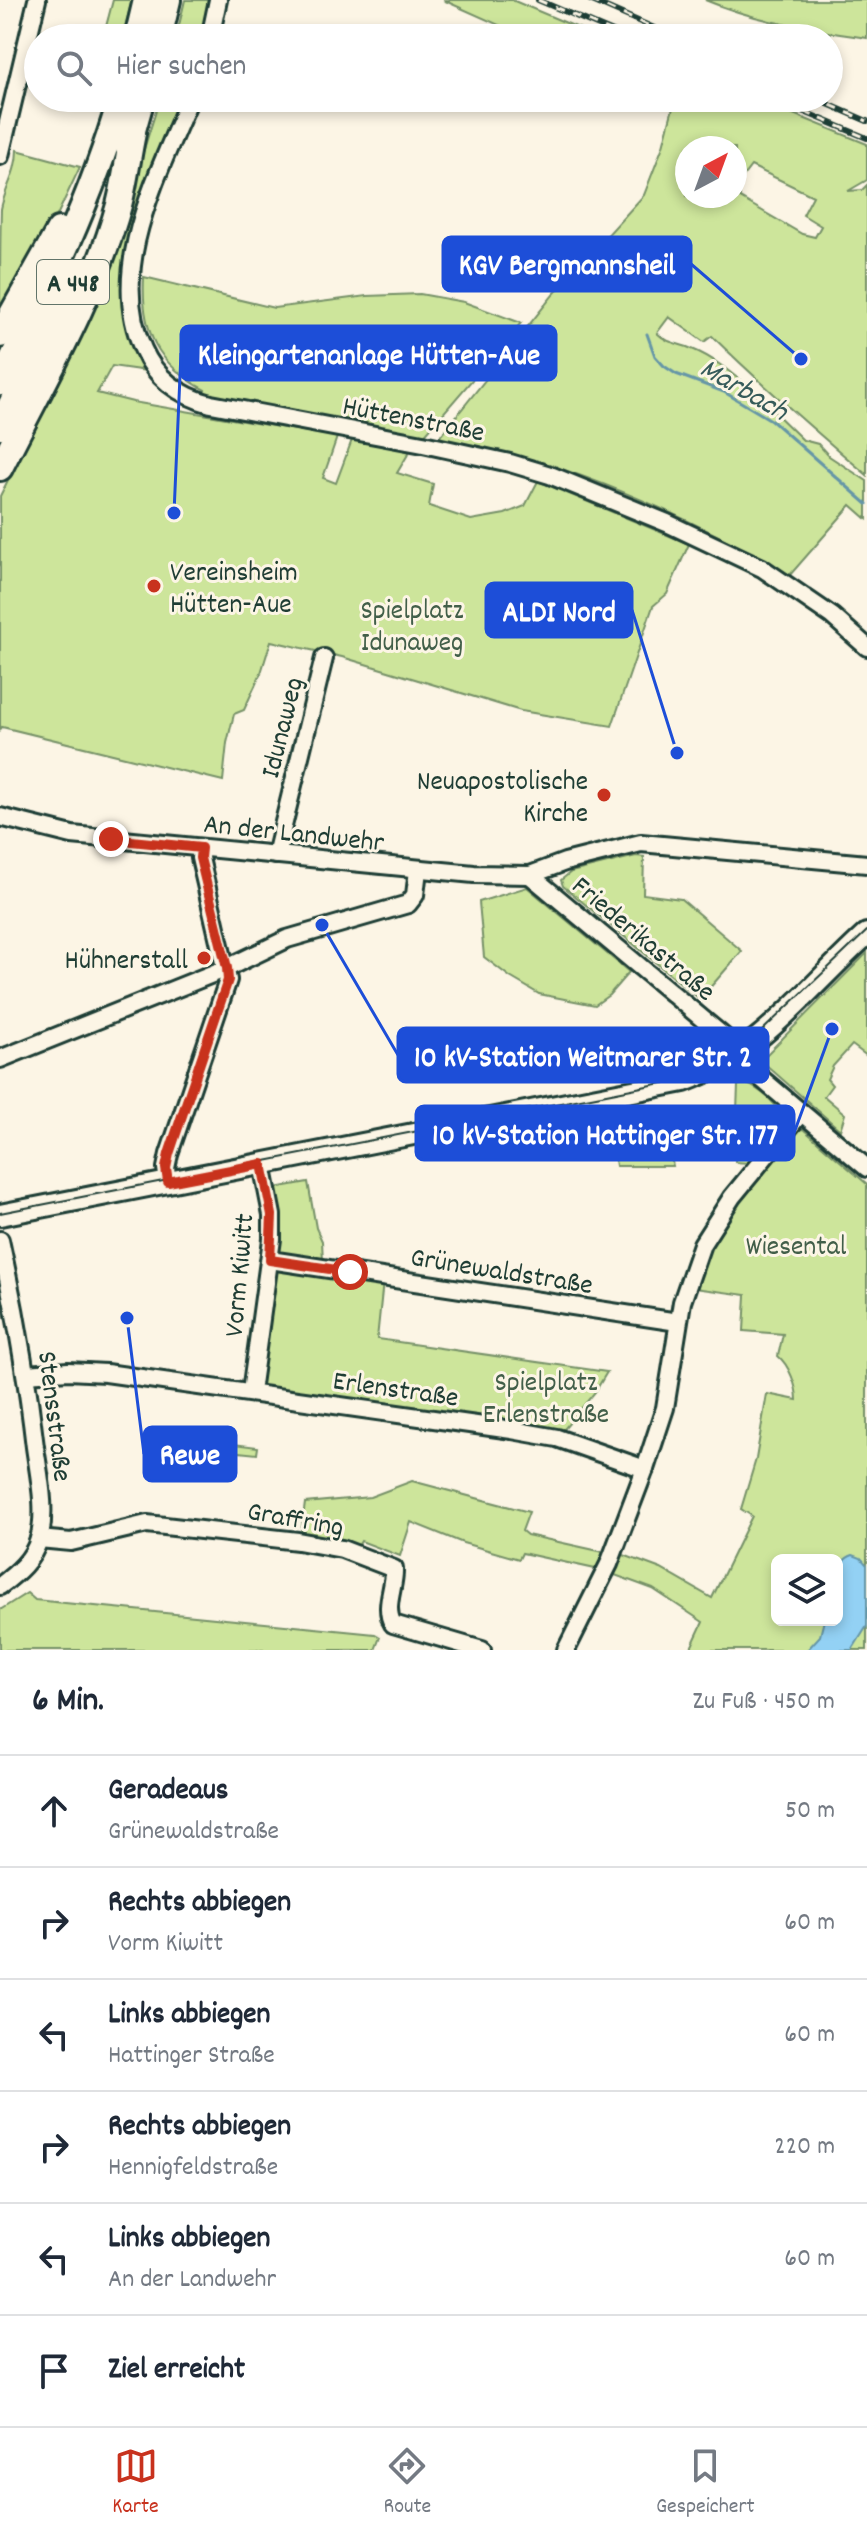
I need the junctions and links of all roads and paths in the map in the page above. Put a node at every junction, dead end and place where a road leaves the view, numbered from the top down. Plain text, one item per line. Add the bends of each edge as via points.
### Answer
1 (37, 0) edge
2 (146, 0) edge
3 (168, 0) edge
4 (218, 0) edge
5 (31, 24) edge
6 (140, 24) edge
7 (162, 24) edge
8 (213, 24) edge
9 (24, 55) edge
10 (116, 112) edge
11 (138, 112) edge
12 (184, 112) edge
13 (133, 133) junction
14 (0, 156) edge
15 (101, 160) junction
16 (0, 335) edge
17 (0, 383) edge
18 (0, 426) edge
19 (0, 468) edge
20 (867, 647) edge
21 (324, 658) dead end
22 (0, 817) edge
23 (201, 848) junction
24 (276, 855) junction
25 (867, 864) edge
26 (418, 870) junction
27 (530, 875) junction
28 (867, 934) edge
29 (227, 968) junction
30 (738, 1055) junction
31 (0, 1059) edge
32 (801, 1113) junction
33 (262, 1164) junction
34 (867, 1168) edge
35 (168, 1182) junction
36 (0, 1215) edge
37 (0, 1240) edge
38 (270, 1260) junction
39 (678, 1322) junction
40 (26, 1374) junction
41 (251, 1392) junction
42 (645, 1469) junction
43 (39, 1539) junction
44 (0, 1586) edge
45 (482, 1650) edge
46 (566, 1650) edge

1 - 5 street
2 - 6 highway
3 - 7 highway
4 - 8 street
9 - 14 street
10 - 15 highway, A 448
11 - 13 highway, A 448
12 - 20 street, Hüttenstraße via 143,217 131,282 138,338 149,362 171,386 211,404 437,447 550,475 762,568
13 - 18 highway, A 448 via 86,255
13 - 19 highway via 119,205 98,263 59,356
15 - 16 highway
15 - 17 highway, A 448 via 56,270
21 - 24 street, Idunaweg
22 - 23 street, An der Landwehr via 72,835
23 - 24 street, An der Landwehr
23 - 29 street
24 - 26 street, An der Landwehr
25 - 27 street, An der Landwehr via 641,843
26 - 27 street, An der Landwehr
26 - 29 street via 415,895 408,904 287,939
27 - 30 street, Friederikastraße via 723,1036
28 - 30 main road
29 - 31 street
29 - 35 street via 228,980 169,1154
30 - 32 street, Friederikastraße
30 - 33 main road via 708,1073 669,1085
32 - 34 street, Friederikastraße
32 - 39 street via 732,1197 702,1244
33 - 35 main road
33 - 38 street, Vorm Kiwitt via 272,1215
35 - 36 main road
37 - 40 street, Stensstraße
38 - 39 street, Grünewaldstraße
38 - 41 street, Vorm Kiwitt
39 - 42 street via 665,1408
40 - 41 street, Erlenstraße via 106,1373
40 - 43 street, Stensstraße via 41,1495
41 - 42 street, Erlenstraße via 557,1438
42 - 46 street via 609,1564
43 - 44 street via 28,1562
43 - 45 street, Graffring via 71,1542 147,1524 342,1549 394,1569 388,1607 393,1624

